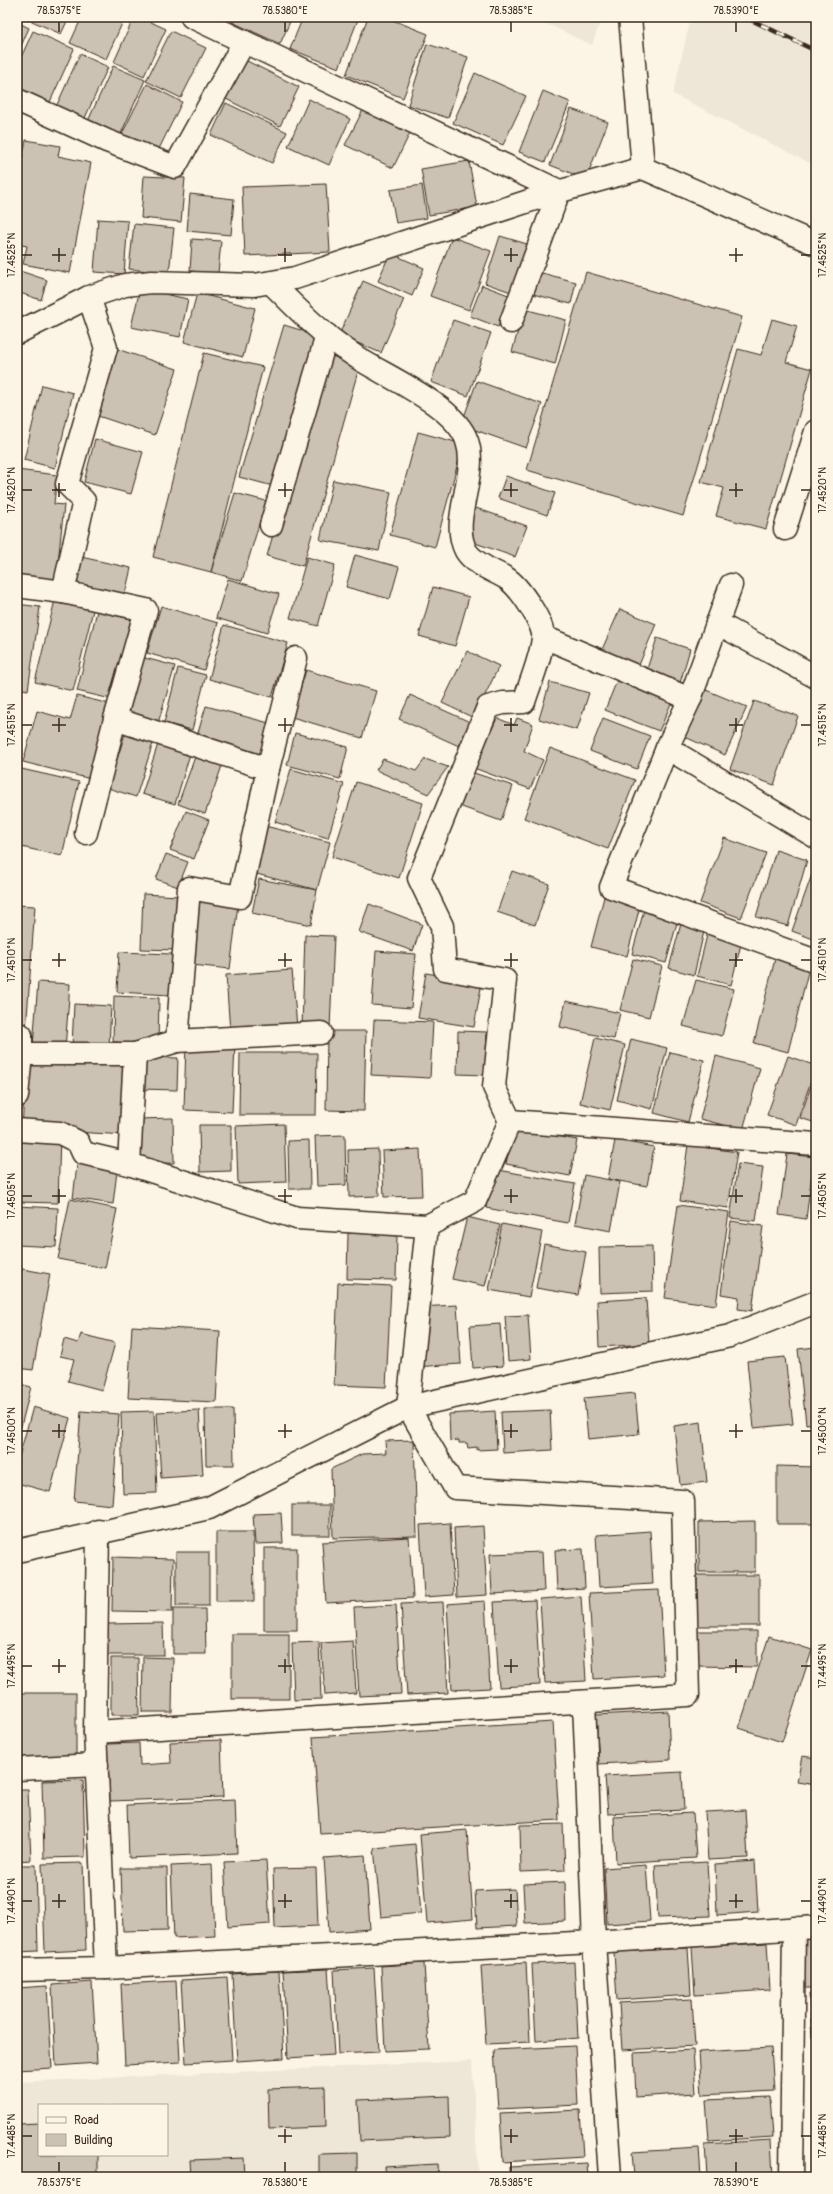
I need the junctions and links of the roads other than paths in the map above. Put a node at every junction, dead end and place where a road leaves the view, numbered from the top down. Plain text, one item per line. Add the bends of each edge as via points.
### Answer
1 (192, 17) edge
2 (630, 17) edge
3 (244, 42) junction
4 (17, 100) edge
5 (643, 168) junction
6 (559, 191) junction
7 (816, 244) edge
8 (271, 283) junction
9 (89, 297) junction
10 (511, 322) dead end
11 (17, 333) edge
12 (327, 336) junction
13 (816, 430) edge
14 (271, 526) dead end
15 (785, 529) dead end
16 (731, 585) dead end
17 (17, 586) edge
18 (63, 592) junction
19 (717, 623) junction
20 (544, 637) junction
21 (296, 658) dead end
22 (816, 677) edge
23 (690, 699) junction
24 (115, 719) junction
25 (667, 748) junction
26 (268, 769) junction
27 (86, 834) dead end
28 (816, 837) edge
29 (816, 961) edge
30 (321, 1033) dead end
31 (177, 1041) junction
32 (19, 1044) edge
33 (135, 1054) junction
34 (17, 1096) edge
35 (510, 1121) junction
36 (17, 1130) edge
37 (816, 1144) edge
38 (129, 1164) junction
39 (426, 1226) junction
40 (816, 1302) edge
41 (408, 1407) junction
42 (98, 1531) junction
43 (17, 1551) edge
44 (584, 1702) junction
45 (95, 1732) junction
46 (97, 1765) junction
47 (17, 1769) edge
48 (816, 1927) edge
49 (794, 1928) junction
50 (594, 1942) junction
51 (106, 1968) junction
52 (17, 1970) edge
53 (610, 2177) edge
54 (791, 2177) edge

1 - 3 street
2 - 5 street
3 - 4 street via 175,167 107,141
3 - 6 street
5 - 6 street
5 - 7 street
6 - 8 street via 295,278
6 - 10 street
8 - 9 street via 254,285 151,282 125,285
8 - 12 street
9 - 11 street
9 - 18 street via 106,348 67,484 84,501
12 - 14 street
12 - 20 street via 359,359 433,403 458,424 467,440 470,453 461,527 467,553 513,582 532,608
13 - 15 street
16 - 19 street
17 - 18 street
18 - 24 street via 146,610
19 - 22 street
19 - 23 street
20 - 23 street
20 - 35 street via 524,702 488,706 419,878 442,926 445,969 505,980 494,1087
21 - 26 street
23 - 25 street
24 - 26 street
24 - 27 street
25 - 28 street
25 - 29 street via 611,887
26 - 31 street via 240,897 189,888
30 - 31 street
31 - 33 street
32 - 33 street
32 - 34 street
33 - 38 street
35 - 37 street
35 - 39 street via 475,1201
36 - 38 street via 60,1133 78,1142 83,1153
38 - 39 street via 297,1218
39 - 41 street
40 - 41 street via 730,1336
41 - 42 street via 209,1508
41 - 44 street via 454,1488 683,1501 688,1695
42 - 43 street
42 - 45 street
44 - 45 street
44 - 50 street
45 - 46 street
46 - 47 street
46 - 51 street
48 - 49 street
49 - 50 street
49 - 54 street
50 - 51 street
50 - 53 street
51 - 52 street

